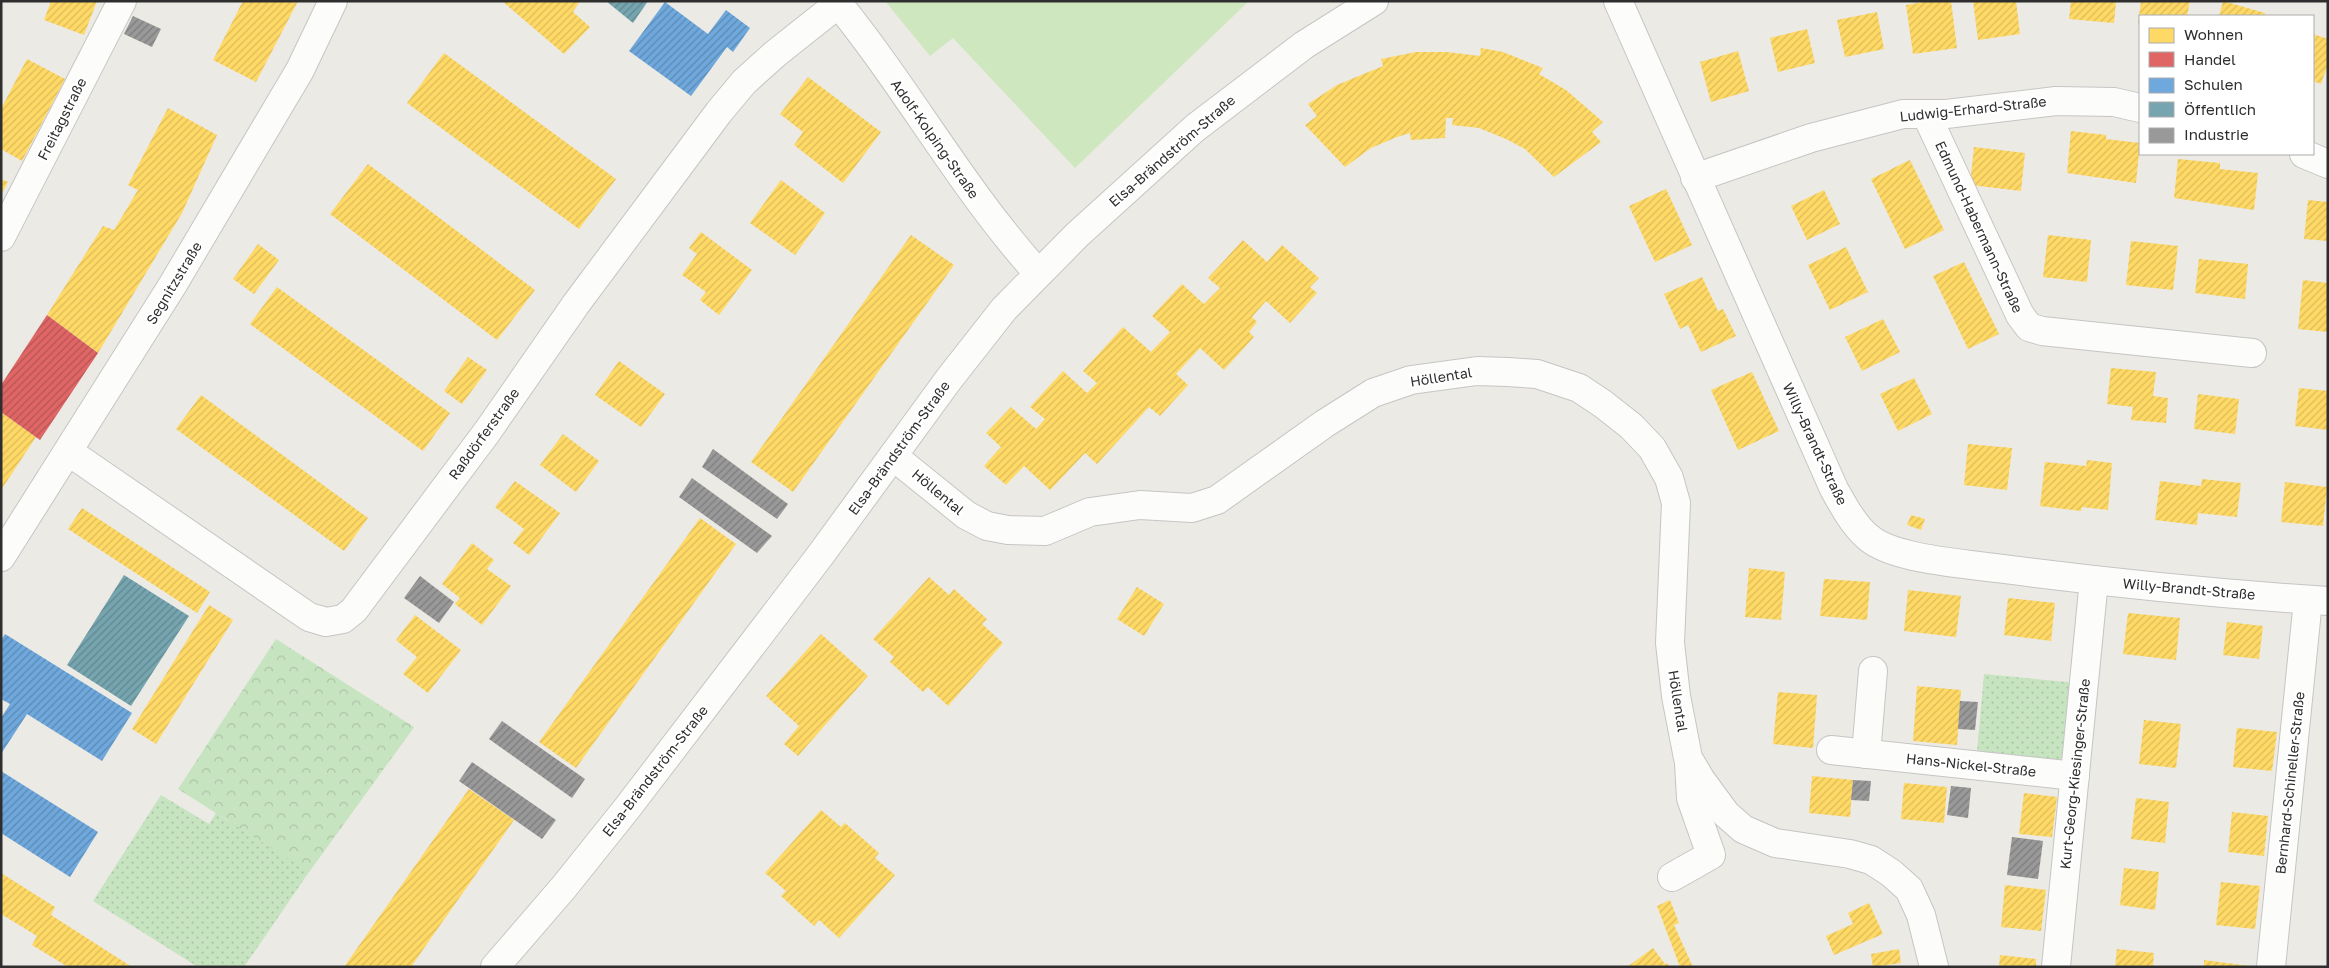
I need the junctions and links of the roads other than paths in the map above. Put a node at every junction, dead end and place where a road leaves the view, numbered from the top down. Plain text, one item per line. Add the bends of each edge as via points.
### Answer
1 (122, 1) edge
2 (333, 1) edge
3 (1374, 1) edge
4 (1618, 1) edge
5 (837, 3) edge
6 (2139, 108) edge
7 (1926, 114) junction
8 (2306, 155) edge
9 (2328, 164) edge
10 (1695, 178) junction
11 (1, 237) edge
12 (1038, 273) junction
13 (2252, 353) dead end
14 (69, 452) junction
15 (893, 456) junction
16 (1, 556) edge
17 (2094, 580) junction
18 (2318, 601) edge
19 (1873, 670) dead end
20 (1831, 750) dead end
21 (1866, 754) junction
22 (1688, 758) junction
23 (2076, 776) junction
24 (1672, 877) dead end
25 (495, 967) edge
26 (1934, 967) edge
27 (2056, 967) edge
28 (2271, 967) edge

1 - 11 street, Freitagstraße
2 - 14 street, Segnitzstraße via 276,111
3 - 12 street, Elsa-Brändström-Straße via 1304,45 1195,128
4 - 10 street, Willy-Brandt-Straße
5 - 12 street, Adolf-Kolping-Straße via 893,77 978,202
5 - 14 street, Raßdörferstraße via 744,82 719,112 658,191 487,432 354,610 343,619 326,622 309,617
6 - 7 street, Ludwig-Erhard-Straße via 2114,102 2056,101
7 - 10 street, Ludwig-Erhard-Straße via 1903,114 1811,138
7 - 13 street, Edmund-Habermann-Straße via 2020,315 2029,327
8 - 9 street
10 - 17 street, Willy-Brandt-Straße via 1834,489 1869,538 1893,550 1923,557
12 - 15 street, Elsa-Brändström-Straße via 1004,309
14 - 16 street, Segnitzstraße
15 - 22 street, Höllental via 973,519 987,526 1008,530 1045,530 1090,512 1140,505 1192,508 1217,500 1373,393 1411,380 1477,371 1537,374 1560,380 1579,388 1631,426 1652,448 1669,478 1676,503 1670,643
15 - 25 street, Elsa-Brändström-Straße via 628,807
17 - 18 street, Willy-Brandt-Straße
17 - 23 street, Kurt-Georg-Kiesinger-Straße
18 - 28 street, Bernhard-Schineller-Straße
19 - 21 street
20 - 21 street, Hans-Nickel-Straße
21 - 23 street, Hans-Nickel-Straße
22 - 24 street, Höllental via 1691,798 1711,855
22 - 26 street, Höllental via 1716,802 1743,829 1774,843 1871,860 1891,873 1908,889 1921,915
23 - 27 street, Kurt-Georg-Kiesinger-Straße

